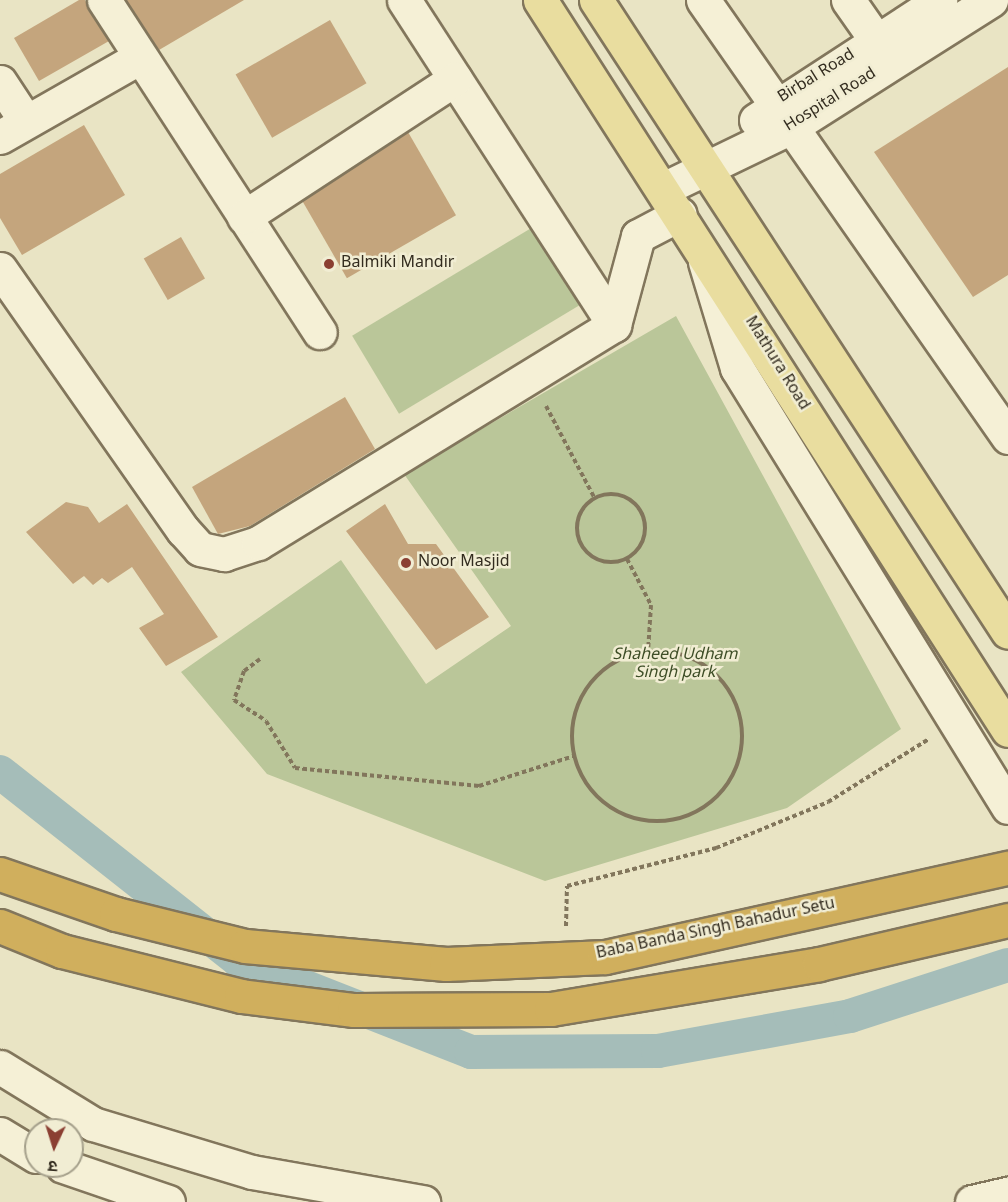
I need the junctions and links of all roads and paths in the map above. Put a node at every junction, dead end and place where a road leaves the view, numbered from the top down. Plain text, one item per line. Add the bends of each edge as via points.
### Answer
1 (104, 0) edge
2 (404, 0) edge
3 (540, 0) edge
4 (596, 0) edge
5 (703, 0) edge
6 (848, 0) edge
7 (940, 0) edge
8 (991, 0) edge
9 (876, 40) junction
10 (140, 57) junction
11 (455, 79) junction
12 (0, 82) edge
13 (782, 116) junction
14 (13, 128) edge
15 (705, 169) junction
16 (672, 202) junction
17 (244, 217) junction
18 (700, 243) junction
19 (0, 268) edge
20 (614, 325) junction
21 (320, 332) dead end
22 (527, 378) junction
23 (1008, 437) edge
24 (595, 498) junction
25 (627, 559) junction
26 (1008, 632) edge
27 (648, 651) junction
28 (260, 658) dead end
29 (955, 722) junction
30 (1007, 728) edge
31 (574, 756) junction
32 (1008, 807) edge
33 (1008, 868) edge
34 (0, 874) edge
35 (1008, 920) edge
36 (0, 926) edge
37 (566, 933) dead end
38 (0, 1066) edge
39 (0, 1134) edge
40 (24, 1149) edge
41 (84, 1173) edge
42 (1008, 1194) edge
43 (168, 1202) edge
44 (423, 1202) edge
45 (972, 1202) edge

1 - 10 street
2 - 11 street
3 - 16 main road, Mathura Road
4 - 15 main road
5 - 13 street
6 - 9 street
7 - 9 street, Birbal Road
8 - 13 street, Hospital Road
9 - 13 street, Birbal Road
10 - 14 street
10 - 17 street
11 - 17 street
11 - 20 street
12 - 14 street
13 - 15 street, Hospital Road
13 - 23 street
15 - 16 street, Hospital Road
15 - 26 main road
16 - 18 main road, Mathura Road
16 - 20 street, Hospital Road via 638,236
17 - 21 street
18 - 29 street via 737,368
18 - 30 main road, Mathura Road
19 - 22 street via 200,549 225,554 258,543
20 - 22 street
22 - 24 path via 564,433
24 - 25 path via 621,495 641,512 644,538
24 - 25 path via 578,518 580,545 601,562
25 - 27 path via 651,605
27 - 31 path via 609,666 582,696 574,715
27 - 31 path via 689,657 722,681 734,697 743,737 727,785 706,807 687,816 646,821 608,806 581,775
28 - 31 path via 244,671 234,700 266,721 295,768 479,786
29 - 32 street
29 - 37 path via 828,802 716,848 567,886
33 - 34 highway, Baba Banda Singh Bahadur Setu via 605,957 446,964 245,946 116,914
35 - 36 highway via 819,964 551,1009 354,1010 241,996 62,951
38 - 44 street via 93,1124 252,1172
39 - 40 street
41 - 43 street
42 - 45 street

